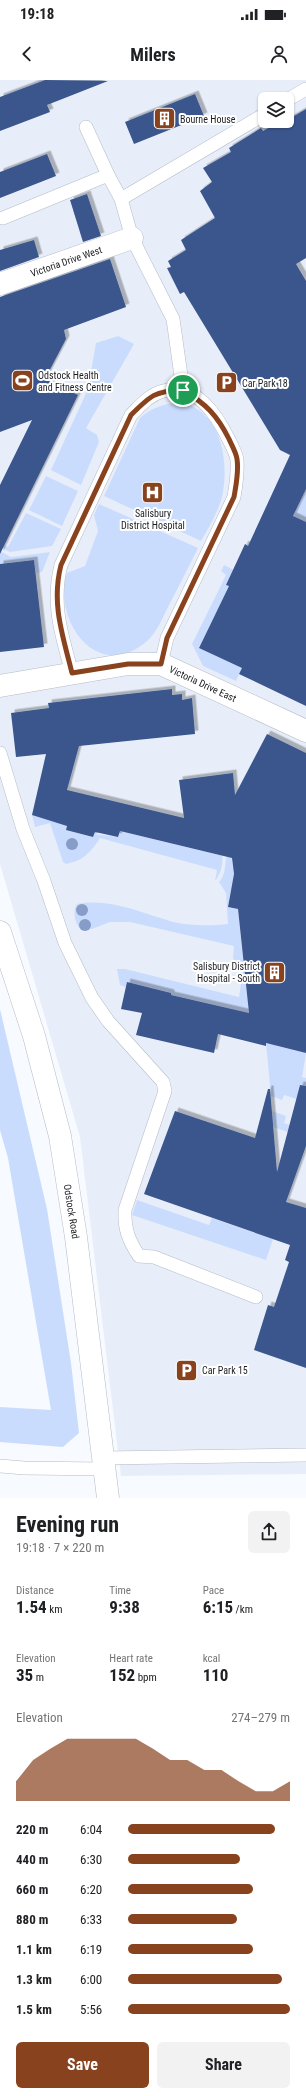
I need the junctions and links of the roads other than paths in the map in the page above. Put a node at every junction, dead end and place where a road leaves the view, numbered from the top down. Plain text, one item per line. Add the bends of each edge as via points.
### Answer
1 (302, 87) edge
2 (294, 94) edge
3 (258, 118) edge
4 (86, 127) dead end
5 (108, 175) junction
6 (121, 199) junction
7 (3, 218) dead end
8 (132, 238) junction
9 (0, 284) edge
10 (183, 390) junction
11 (161, 664) junction
12 (72, 673) junction
13 (0, 686) edge
14 (306, 731) edge
15 (0, 753) edge
16 (0, 932) edge
17 (256, 1297) dead end
18 (306, 1455) edge
19 (104, 1464) junction
20 (0, 1466) edge
21 (108, 1498) edge

1 - 2 lane
3 - 6 lane
4 - 5 lane
5 - 6 lane
5 - 7 lane
6 - 8 lane
8 - 9 street, Victoria Drive West
8 - 10 lane via 173,319
10 - 11 lane via 214,412 234,450 237,477 234,497 167,638
10 - 12 lane via 164,391 149,398 131,415 61,565 56,602
11 - 12 street, Victoria Drive East via 128,664
11 - 14 street, Victoria Drive East
12 - 13 street, Victoria Drive East
15 - 17 lane via 23,829 65,943 81,977 108,1021 163,1082 165,1091 125,1210 125,1222 131,1244 139,1256 154,1257
16 - 19 street, Odstock Road via 34,1036 60,1136 76,1237
18 - 19 lane
19 - 20 lane via 24,1468
19 - 21 street, Odstock Road

